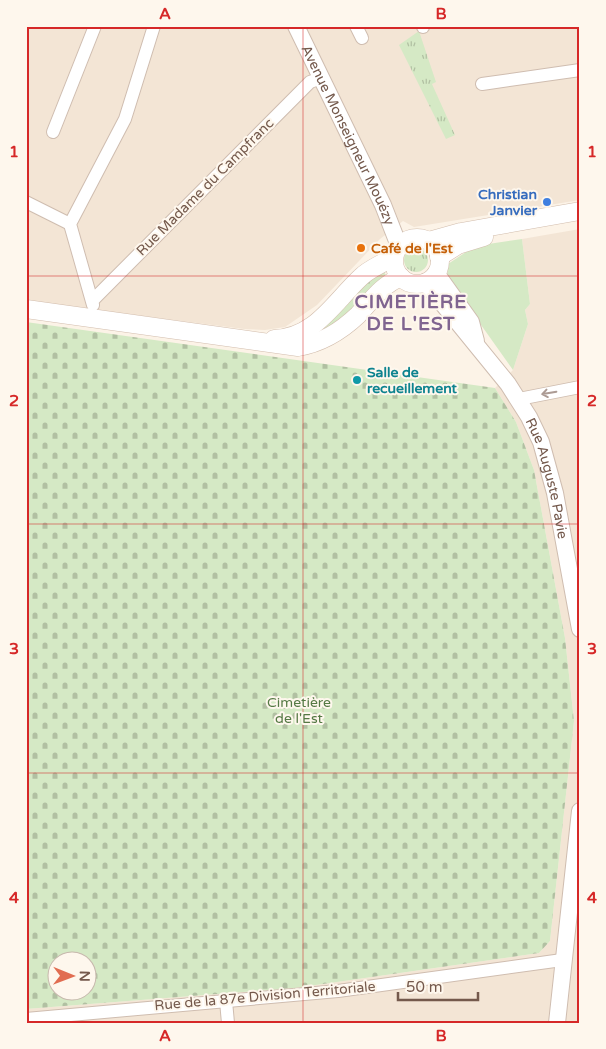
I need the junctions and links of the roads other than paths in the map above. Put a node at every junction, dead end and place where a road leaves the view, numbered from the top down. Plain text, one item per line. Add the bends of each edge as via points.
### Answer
1 (95, 26) edge
2 (154, 26) edge
3 (296, 26) edge
4 (580, 70) edge
5 (321, 78) junction
6 (482, 84) dead end
7 (53, 132) dead end
8 (26, 202) edge
9 (580, 211) edge
10 (580, 219) edge
11 (70, 224) junction
12 (429, 241) junction
13 (397, 251) junction
14 (434, 271) junction
15 (401, 278) junction
16 (26, 309) edge
17 (92, 309) junction
18 (252, 340) junction
19 (580, 387) edge
20 (519, 399) junction
21 (580, 629) edge
22 (580, 811) edge
23 (562, 960) junction
24 (226, 1001) junction
25 (26, 1019) edge
26 (228, 1023) edge
27 (557, 1023) edge

1 - 7 street
2 - 11 street via 125,119
3 - 5 street, Avenue Monseigneur Mouézy
4 - 6 street
5 - 13 street, Avenue Monseigneur Mouézy via 382,205
5 - 17 street, Rue Madame du Campfranc via 310,82
8 - 11 street
9 - 12 main road via 461,232
10 - 14 main road via 520,228 458,246
11 - 17 street
12 - 13 main road via 410,239
12 - 14 main road via 434,246
13 - 15 main road via 395,268
13 - 18 main road via 362,276 320,321 304,332 281,339
14 - 15 main road via 411,283
14 - 20 street, Rue Auguste Pavie via 462,329 477,343
15 - 18 main road via 384,287 345,326 323,341 298,348
16 - 17 main road
17 - 18 main road
19 -> 20 street
20 - 21 street, Rue Auguste Pavie via 541,442 548,464
22 - 23 street
23 - 24 street, Rue de la 87e Division Territoriale via 338,991
23 - 27 street
24 - 25 street, Rue de la 87e Division Territoriale
24 - 26 street

